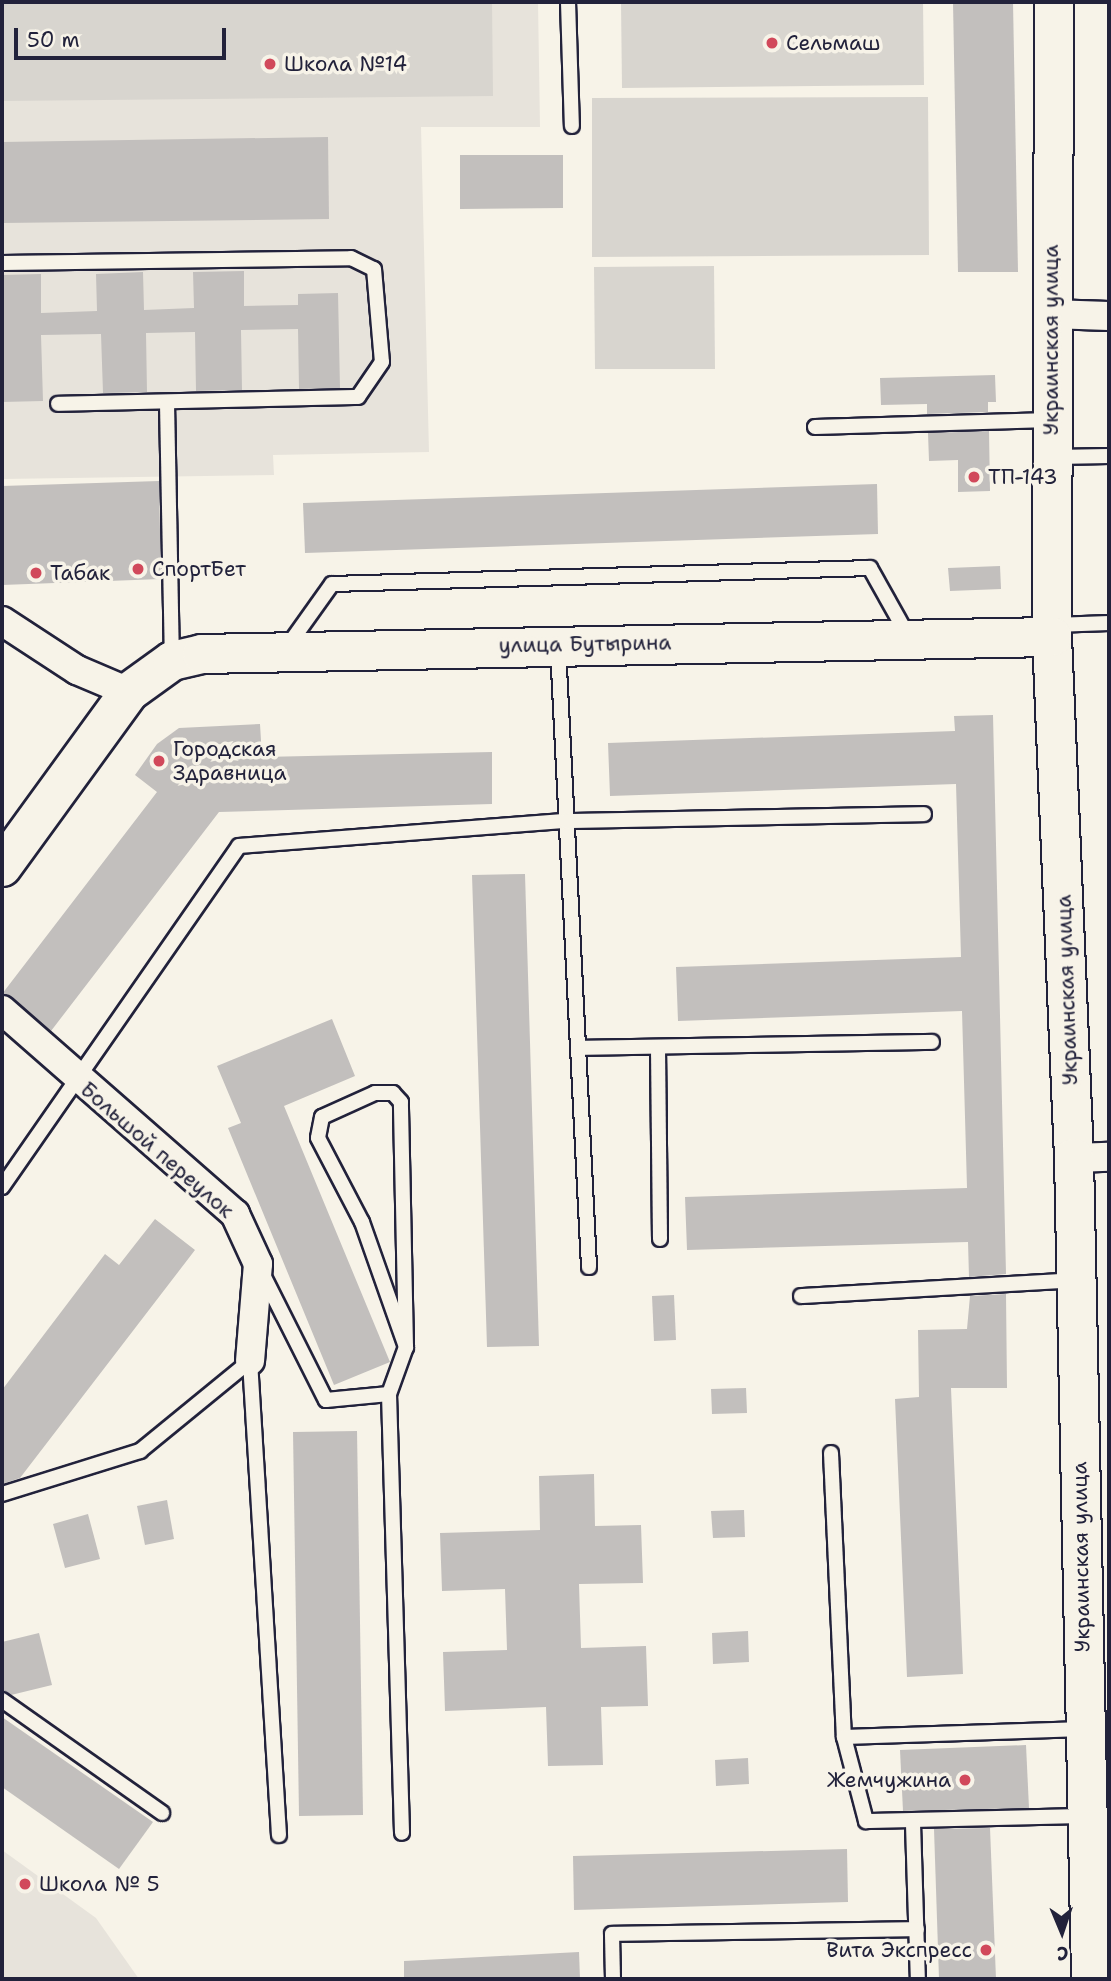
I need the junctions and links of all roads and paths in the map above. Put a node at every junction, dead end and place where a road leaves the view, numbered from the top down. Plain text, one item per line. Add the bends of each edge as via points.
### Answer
1 (568, 2) edge
2 (1054, 2) edge
3 (572, 126) dead end
4 (2, 263) edge
5 (1050, 314) junction
6 (1109, 316) edge
7 (167, 403) junction
8 (58, 404) dead end
9 (1050, 420) junction
10 (815, 427) dead end
11 (1109, 456) edge
12 (1051, 457) junction
13 (2, 621) edge
14 (1109, 623) edge
15 (1052, 631) junction
16 (910, 641) junction
17 (558, 643) junction
18 (284, 651) junction
19 (172, 661) junction
20 (129, 692) junction
21 (924, 814) dead end
22 (566, 821) junction
23 (2, 867) edge
24 (2, 1010) edge
25 (932, 1042) dead end
26 (580, 1048) junction
27 (659, 1048) junction
28 (79, 1082) junction
29 (1092, 1158) edge
30 (2, 1187) edge
31 (660, 1238) dead end
32 (258, 1264) junction
33 (589, 1266) dead end
34 (1077, 1280) junction
35 (802, 1296) dead end
36 (406, 1347) junction
37 (250, 1361) junction
38 (389, 1394) junction
39 (831, 1453) dead end
40 (2, 1494) edge
41 (2, 1700) edge
42 (1084, 1729) junction
43 (844, 1737) junction
44 (162, 1813) dead end
45 (1086, 1816) junction
46 (913, 1824) junction
47 (402, 1833) dead end
48 (279, 1835) dead end
49 (917, 1929) junction
50 (1100, 1938) edge
51 (613, 1979) edge
52 (918, 1979) edge
53 (1091, 1979) edge

1 - 3 lane
2 - 5 street, Украинская улица
4 - 7 lane via 351,258 374,270 382,362 358,397
5 - 6 street
5 - 9 street, Украинская улица
7 - 8 lane
7 - 19 lane
9 - 10 lane
9 - 12 street, Украинская улица
11 - 12 lane
12 - 15 street, Украинская улица
13 - 20 street via 76,670
14 - 15 lane
15 - 16 street, улица Бутырина
15 - 29 street, Украинская улица
16 - 17 street, улица Бутырина
16 - 18 lane via 870,568 332,584
17 - 18 street, улица Бутырина
17 - 22 lane
18 - 19 street, улица Бутырина
19 - 20 street
20 - 23 street
21 - 22 lane
22 - 26 lane
22 - 28 lane via 239,846
24 - 28 street, Большой переулок
25 - 27 lane
26 - 27 lane
26 - 33 lane
27 - 31 lane
28 - 30 lane
28 - 32 street, Большой переулок via 234,1214
29 - 34 street, Украинская улица
32 - 37 street
32 - 38 lane via 326,1400
34 - 35 lane
34 - 42 street, Украинская улица
36 - 36 lane via 401,1102 393,1093 375,1094 322,1117 318,1139 362,1222
36 - 38 lane
37 - 40 lane via 140,1451
37 - 48 lane
38 - 47 lane
39 - 43 lane
41 - 44 lane
42 - 43 lane
42 - 45 street, Украинская улица
43 - 46 lane via 866,1821
45 - 46 lane
45 - 50 street, Украинская улица
46 - 49 lane
49 - 51 lane via 612,1934
49 - 52 lane
50 - 53 street, Украинская улица

